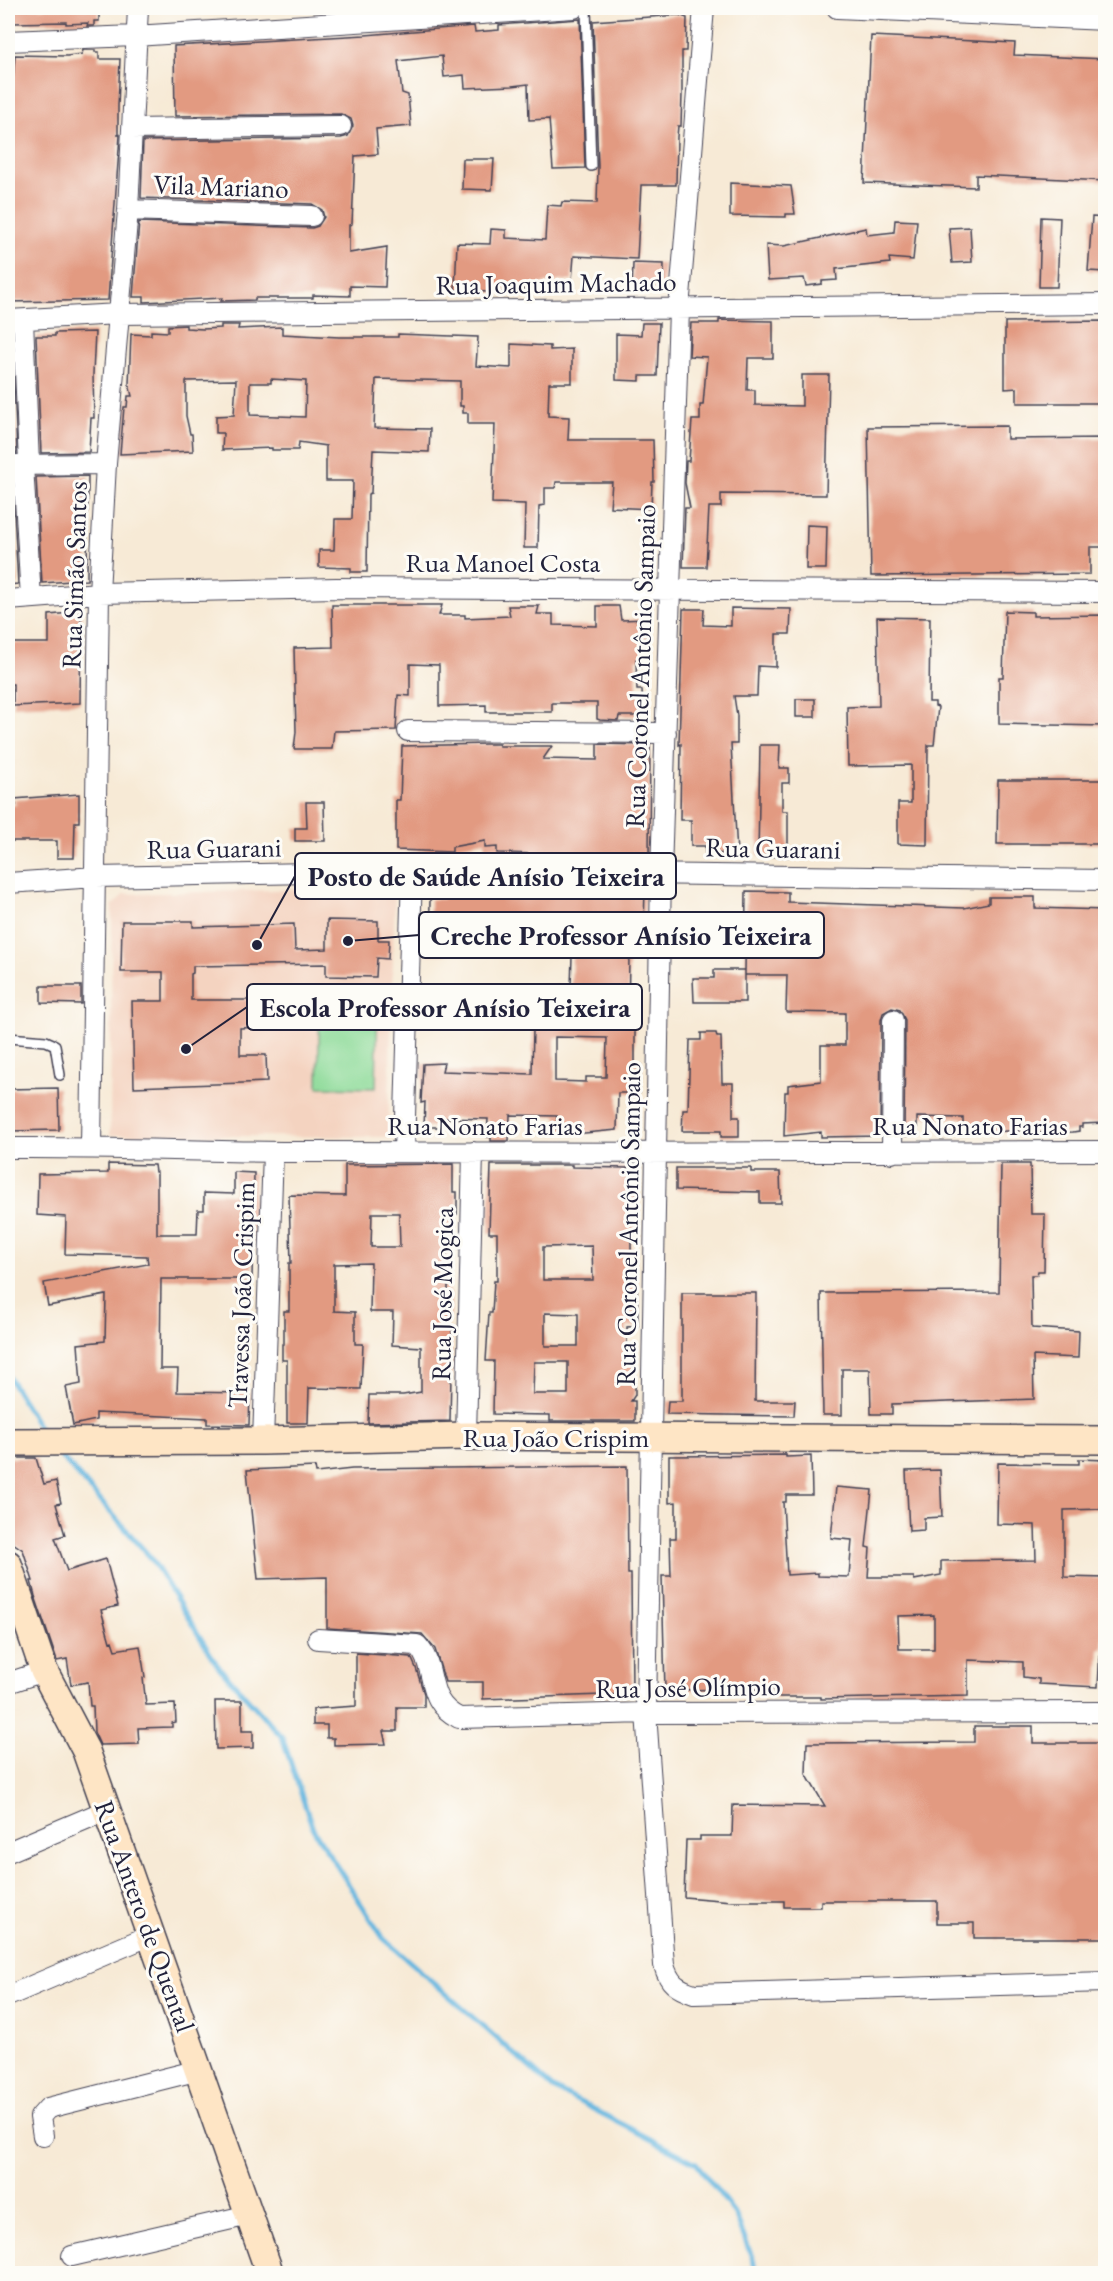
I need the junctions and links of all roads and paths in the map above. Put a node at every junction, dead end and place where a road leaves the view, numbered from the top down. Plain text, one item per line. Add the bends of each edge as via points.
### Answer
1 (138, 8) edge
2 (574, 8) edge
3 (586, 8) edge
4 (704, 8) edge
5 (837, 8) edge
6 (1106, 20) edge
7 (135, 36) junction
8 (8, 41) edge
9 (342, 126) dead end
10 (132, 129) junction
11 (591, 166) dead end
12 (128, 210) junction
13 (312, 216) dead end
14 (1106, 304) edge
15 (678, 309) junction
16 (119, 314) junction
17 (15, 320) edge
18 (105, 464) junction
19 (20, 465) edge
20 (668, 590) junction
21 (1106, 592) edge
22 (99, 593) junction
23 (31, 598) junction
24 (8, 600) edge
25 (408, 731) dead end
26 (666, 733) junction
27 (412, 871) junction
28 (661, 873) junction
29 (96, 877) junction
30 (1106, 880) edge
31 (8, 883) edge
32 (893, 1020) dead end
33 (8, 1038) edge
34 (60, 1075) dead end
35 (91, 1147) junction
36 (8, 1148) edge
37 (1106, 1151) edge
38 (273, 1152) junction
39 (404, 1152) junction
40 (473, 1152) junction
41 (656, 1153) junction
42 (892, 1153) junction
43 (466, 1436) junction
44 (651, 1436) junction
45 (1106, 1440) edge
46 (263, 1441) junction
47 (8, 1442) edge
48 (8, 1564) edge
49 (318, 1639) dead end
50 (44, 1671) junction
51 (8, 1683) edge
52 (1106, 1712) edge
53 (646, 1713) junction
54 (106, 1810) junction
55 (8, 1852) edge
56 (151, 1935) junction
57 (1106, 1982) edge
58 (8, 1996) edge
59 (200, 2070) junction
60 (43, 2136) dead end
61 (249, 2215) junction
62 (72, 2256) dead end
63 (270, 2274) edge

1 - 7 street, Rua Simão Santos
2 - 7 street
3 - 11 lane
4 - 15 street, Rua Coronel Antônio Sampaio
5 - 6 street
7 - 8 street
7 - 10 street, Rua Simão Santos
9 - 10 street
10 - 12 street, Rua Simão Santos
12 - 13 street, Vila Mariano
12 - 16 street, Rua Simão Santos
14 - 15 street, Rua Joaquim Machado
15 - 16 street, Rua Joaquim Machado
15 - 20 street, Rua Coronel Antônio Sampaio
16 - 17 street, Rua Joaquim Machado
16 - 18 street, Rua Simão Santos
17 - 19 street
18 - 19 street
18 - 22 street, Rua Simão Santos
19 - 23 street
20 - 21 street, Rua Manoel Costa
20 - 22 street, Rua Manoel Costa via 336,588
20 - 26 street, Rua Coronel Antônio Sampaio
22 - 23 street, Rua Manoel Costa
22 - 29 street, Rua Simão Santos
23 - 24 street, Rua Manoel Costa
25 - 26 street
26 - 28 street, Rua Coronel Antônio Sampaio
27 - 28 street, Rua Guarani
27 - 29 street, Rua Guarani
27 - 39 street
28 - 30 street, Rua Guarani
28 - 41 street, Rua Coronel Antônio Sampaio
29 - 31 street, Rua Guarani
29 - 35 street, Rua Simão Santos
32 - 42 street
33 - 34 lane via 55,1045
35 - 36 street, Rua Nonato Farias
35 - 38 street, Rua Nonato Farias
37 - 42 street, Rua Nonato Farias
38 - 39 street, Rua Nonato Farias
38 - 46 street, Travessa João Crispim
39 - 40 street, Rua Nonato Farias
40 - 41 street, Rua Nonato Farias
40 - 43 street, Rua José Mogica
41 - 42 street, Rua Nonato Farias
41 - 44 street, Rua Coronel Antônio Sampaio
43 - 44 street, Rua João Crispim
43 - 46 street, Rua João Crispim
44 - 45 street, Rua João Crispim
44 - 53 street, Rua Coronel Antônio Sampaio
46 - 47 street, Rua João Crispim
48 - 50 street, Rua Antero de Quental
49 - 53 street, Rua José Olímpio via 417,1645 424,1652 435,1694 459,1718
50 - 51 street
50 - 54 street, Rua Antero de Quental via 86,1751
52 - 53 street, Rua José Olímpio
53 - 57 street, Rua Coronel Antônio Sampaio via 664,1965 673,1984 694,1994
54 - 55 street
54 - 56 street, Rua Antero de Quental
56 - 58 street
56 - 59 street, Rua Antero de Quental
59 - 60 street via 48,2108 40,2117
59 - 61 street, Rua Antero de Quental
61 - 62 street
61 - 63 street, Rua Antero de Quental

